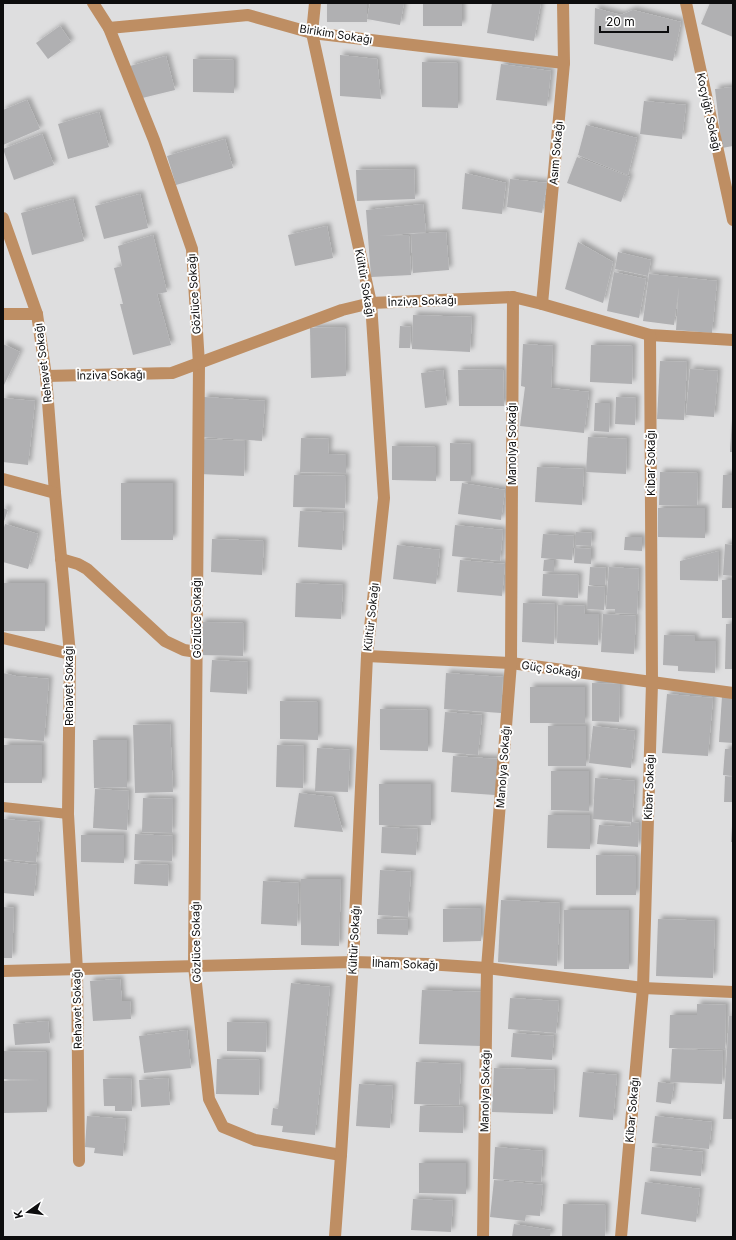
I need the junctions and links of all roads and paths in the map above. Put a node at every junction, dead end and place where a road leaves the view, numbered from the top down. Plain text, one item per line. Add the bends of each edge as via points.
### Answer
1 (93, 3) edge
2 (315, 3) edge
3 (563, 3) edge
4 (686, 3) edge
5 (109, 28) junction
6 (312, 33) junction
7 (564, 63) junction
8 (3, 218) edge
9 (733, 220) edge
10 (513, 297) junction
11 (371, 303) junction
12 (542, 304) junction
13 (3, 314) edge
14 (37, 314) junction
15 (650, 335) junction
16 (733, 340) edge
17 (199, 364) junction
18 (46, 376) junction
19 (3, 479) edge
20 (55, 493) junction
21 (61, 559) junction
22 (3, 638) edge
23 (197, 652) junction
24 (70, 654) junction
25 (368, 656) junction
26 (511, 663) junction
27 (652, 683) junction
28 (733, 693) edge
29 (3, 807) edge
30 (68, 814) junction
31 (353, 962) junction
32 (194, 966) junction
33 (487, 968) junction
34 (77, 970) junction
35 (3, 971) edge
36 (643, 988) junction
37 (733, 992) edge
38 (341, 1155) junction
39 (79, 1161) dead end
40 (334, 1237) edge
41 (483, 1237) edge
42 (621, 1237) edge

1 - 5 street, Gözlüce Sokağı
2 - 6 street, Kültür Sokağı
3 - 7 street, Asım Sokağı
4 - 9 street, Koçyiğit Sokağı
5 - 6 street, Birikim Sokağı via 248,15
5 - 17 street, Gözlüce Sokağı via 154,140 192,250
6 - 7 street, Birikim Sokağı
6 - 11 street, Kültür Sokağı
7 - 12 street, Asım Sokağı
8 - 14 street, Rehavet Sokağı
10 - 11 street, İnziva Sokağı
10 - 12 street, İnziva Sokağı
10 - 26 street, Manolya Sokağı
11 - 17 street, İnziva Sokağı via 342,310
11 - 25 street, Kültür Sokağı via 384,498
12 - 15 street, İnziva Sokağı
13 - 14 street
14 - 18 street, Rehavet Sokağı
15 - 16 street, İnziva Sokağı
15 - 27 street, Kibar Sokağı
17 - 18 street, İnziva Sokağı via 172,373
17 - 23 street, Gözlüce Sokağı
18 - 20 street, Rehavet Sokağı
19 - 20 street
20 - 21 street, Rehavet Sokağı
21 - 23 street via 86,569 165,641 184,650
21 - 24 street, Rehavet Sokağı
22 - 24 street
23 - 32 street, Gözlüce Sokağı
24 - 30 street, Rehavet Sokağı
25 - 26 street, Güç Sokağı
25 - 31 street, Kültür Sokağı
26 - 27 street, Güç Sokağı
26 - 33 street, Manolya Sokağı
27 - 28 street, Güç Sokağı
27 - 36 street, Kibar Sokağı
29 - 30 lane
30 - 34 street, Rehavet Sokağı
31 - 32 street, İlham Sokağı
31 - 33 street, İlham Sokağı
31 - 38 street, Kültür Sokağı
32 - 34 street, İlham Sokağı
32 - 38 street, Gözlüce Sokağı via 210,1099 223,1127 255,1140
33 - 36 street, İlham Sokağı
33 - 41 street, Manolya Sokağı
34 - 35 street, İlham Sokağı
34 - 39 street, Rehavet Sokağı
36 - 37 street, İlham Sokağı
36 - 42 street, Kibar Sokağı
38 - 40 street, Kültür Sokağı

